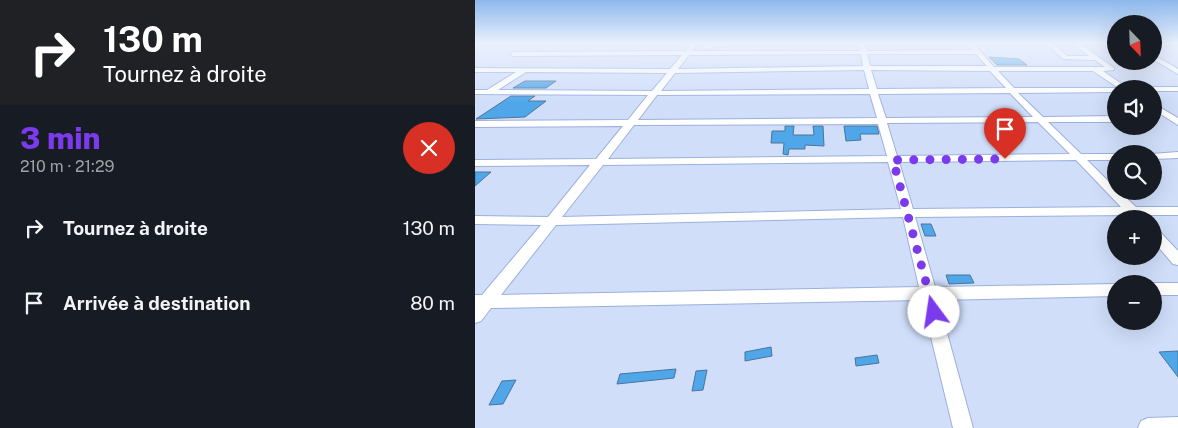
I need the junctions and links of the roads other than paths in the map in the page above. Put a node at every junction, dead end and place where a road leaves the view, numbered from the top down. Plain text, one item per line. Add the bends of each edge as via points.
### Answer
1 (537, 63) edge
2 (680, 63) edge
3 (866, 63) edge
4 (988, 63) edge
5 (1104, 63) edge
6 (1164, 63) edge
7 (867, 68) junction
8 (994, 69) junction
9 (1095, 69) junction
10 (475, 70) edge
11 (526, 70) junction
12 (673, 71) junction
13 (1178, 72) edge
14 (1112, 80) edge
15 (1178, 88) edge
16 (1162, 89) edge
17 (1011, 90) junction
18 (1107, 90) edge
19 (874, 91) junction
20 (475, 92) edge
21 (488, 92) junction
22 (655, 93) junction
23 (475, 100) edge
24 (1162, 112) edge
25 (1040, 118) junction
26 (1107, 119) edge
27 (1162, 119) edge
28 (883, 120) junction
29 (1176, 120) edge
30 (475, 124) edge
31 (630, 124) junction
32 (1162, 156) edge
33 (1178, 156) edge
34 (1107, 157) edge
35 (1080, 158) junction
36 (893, 160) junction
37 (475, 163) edge
38 (598, 163) junction
39 (1131, 210) edge
40 (1178, 211) edge
41 (908, 213) junction
42 (1162, 213) edge
43 (1107, 215) edge
44 (475, 220) edge
45 (550, 221) junction
46 (1162, 243) edge
47 (1178, 260) edge
48 (1162, 289) edge
49 (1178, 289) edge
50 (1107, 290) edge
51 (929, 293) junction
52 (481, 302) edge
53 (475, 316) edge
54 (1178, 427) edge
55 (963, 428) edge
56 (1148, 428) edge

1 - 11 street
2 - 12 street
3 - 7 street
4 - 8 street
5 - 9 street via 1112,69
6 - 13 street
7 - 8 street
7 - 12 street
7 - 19 street
8 - 9 street
8 - 17 street
9 - 14 street
10 - 11 street
11 - 12 street
11 - 21 street
12 - 22 street
15 - 16 street
17 - 18 street
17 - 19 street
17 - 25 street
19 - 22 street
19 - 28 street
20 - 21 street
21 - 22 street
21 - 23 street
22 - 31 street
24 - 29 street
25 - 26 street
25 - 28 street
25 - 35 street
27 - 29 street
28 - 31 street
28 - 36 street
30 - 31 street
31 - 38 street
32 - 33 street
34 - 35 street
35 - 36 street
35 - 39 street
36 - 38 street
36 - 41 street
37 - 38 street
38 - 45 street
40 - 42 street
41 - 43 street
41 - 45 street
41 - 51 street
44 - 45 street
45 - 52 street
46 - 47 street
48 - 49 street
50 - 51 street
51 - 52 street
51 - 55 street
52 - 53 street
54 - 56 street

